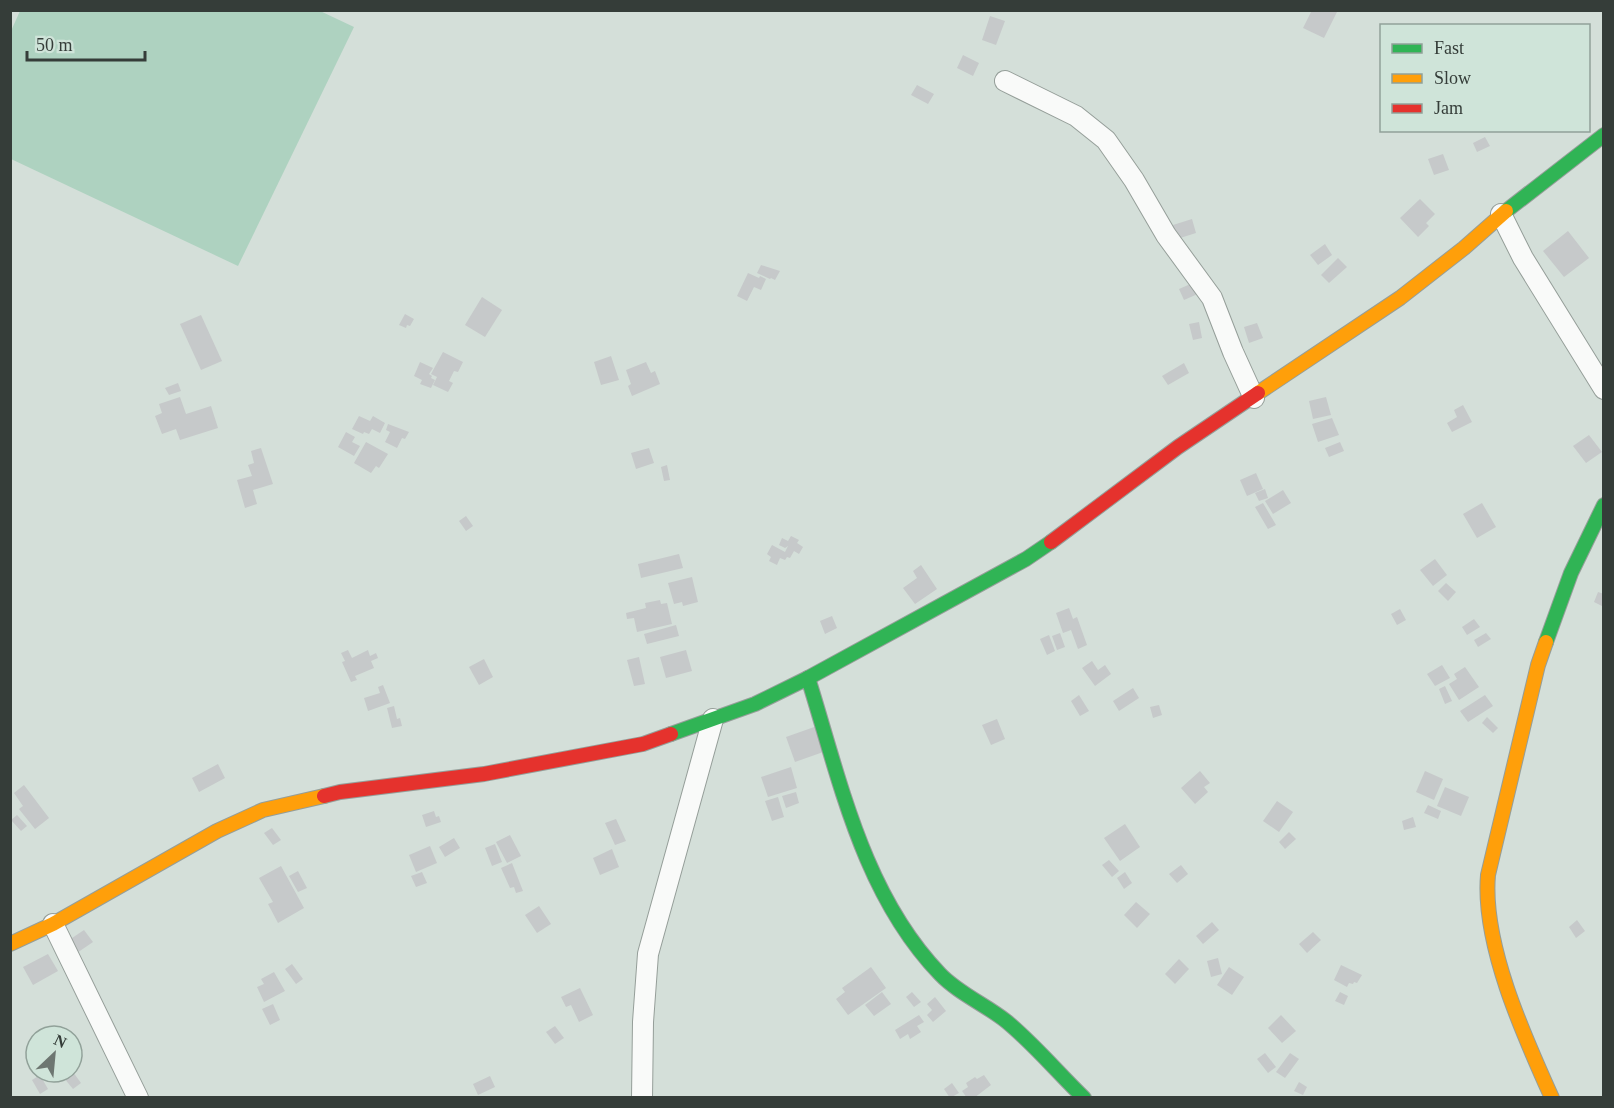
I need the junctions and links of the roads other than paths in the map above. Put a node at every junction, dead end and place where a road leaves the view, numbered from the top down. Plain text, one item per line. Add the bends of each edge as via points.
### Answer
1 (1005, 81) dead end
2 (1604, 135) edge
3 (1501, 214) junction
4 (1604, 389) edge
5 (1254, 398) junction
6 (1604, 505) edge
7 (808, 678) junction
8 (713, 719) junction
9 (53, 924) junction
10 (10, 944) edge
11 (138, 1098) edge
12 (642, 1098) edge
13 (1084, 1098) edge
14 (1552, 1098) edge

1 - 5 street via 1076,116 1106,140 1166,235 1212,298
2 - 3 street
3 - 4 street via 1523,258
3 - 5 street via 1400,298
5 - 7 street via 1178,447 1026,559
6 - 14 street via 1571,573 1538,665 1485,896 1489,930 1527,1044
7 - 8 street
7 - 13 street via 849,810 891,911 941,975 1007,1022
8 - 9 street via 643,744 484,774 340,792 263,810 217,831
8 - 12 street via 648,954
9 - 10 street
9 - 11 street

